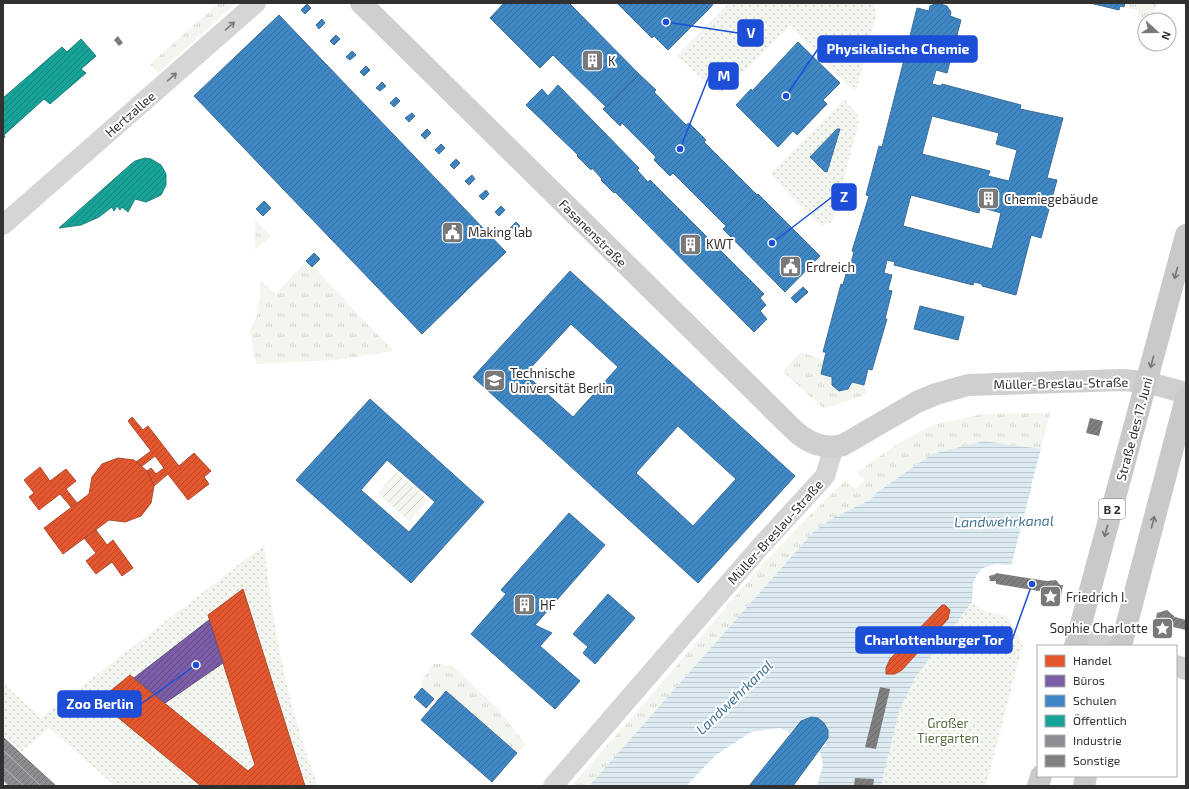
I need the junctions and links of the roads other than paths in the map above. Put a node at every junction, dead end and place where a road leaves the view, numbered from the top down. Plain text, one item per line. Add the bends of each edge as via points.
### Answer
1 (256, 3) edge
2 (361, 3) edge
3 (3, 225) edge
4 (1186, 235) edge
5 (1146, 382) junction
6 (1186, 393) edge
7 (1186, 398) edge
8 (834, 448) junction
9 (1076, 642) edge
10 (1098, 645) edge
11 (1121, 645) edge
12 (553, 786) edge

3 -> 1 street, Hertzallee
2 - 8 street, Fasanenstraße via 800,436 818,446
4 -> 5 main road, Straße des 17. Juni / B 2
5 - 6 street, Müller-Breslau-Straße
5 - 8 street, Müller-Breslau-Straße via 1122,380 968,385 916,402 856,439
5 -> 9 main road, Straße des 17. Juni / B 2
11 -> 7 main road
8 - 12 street, Müller-Breslau-Straße via 825,476 759,548
9 - 10 street

